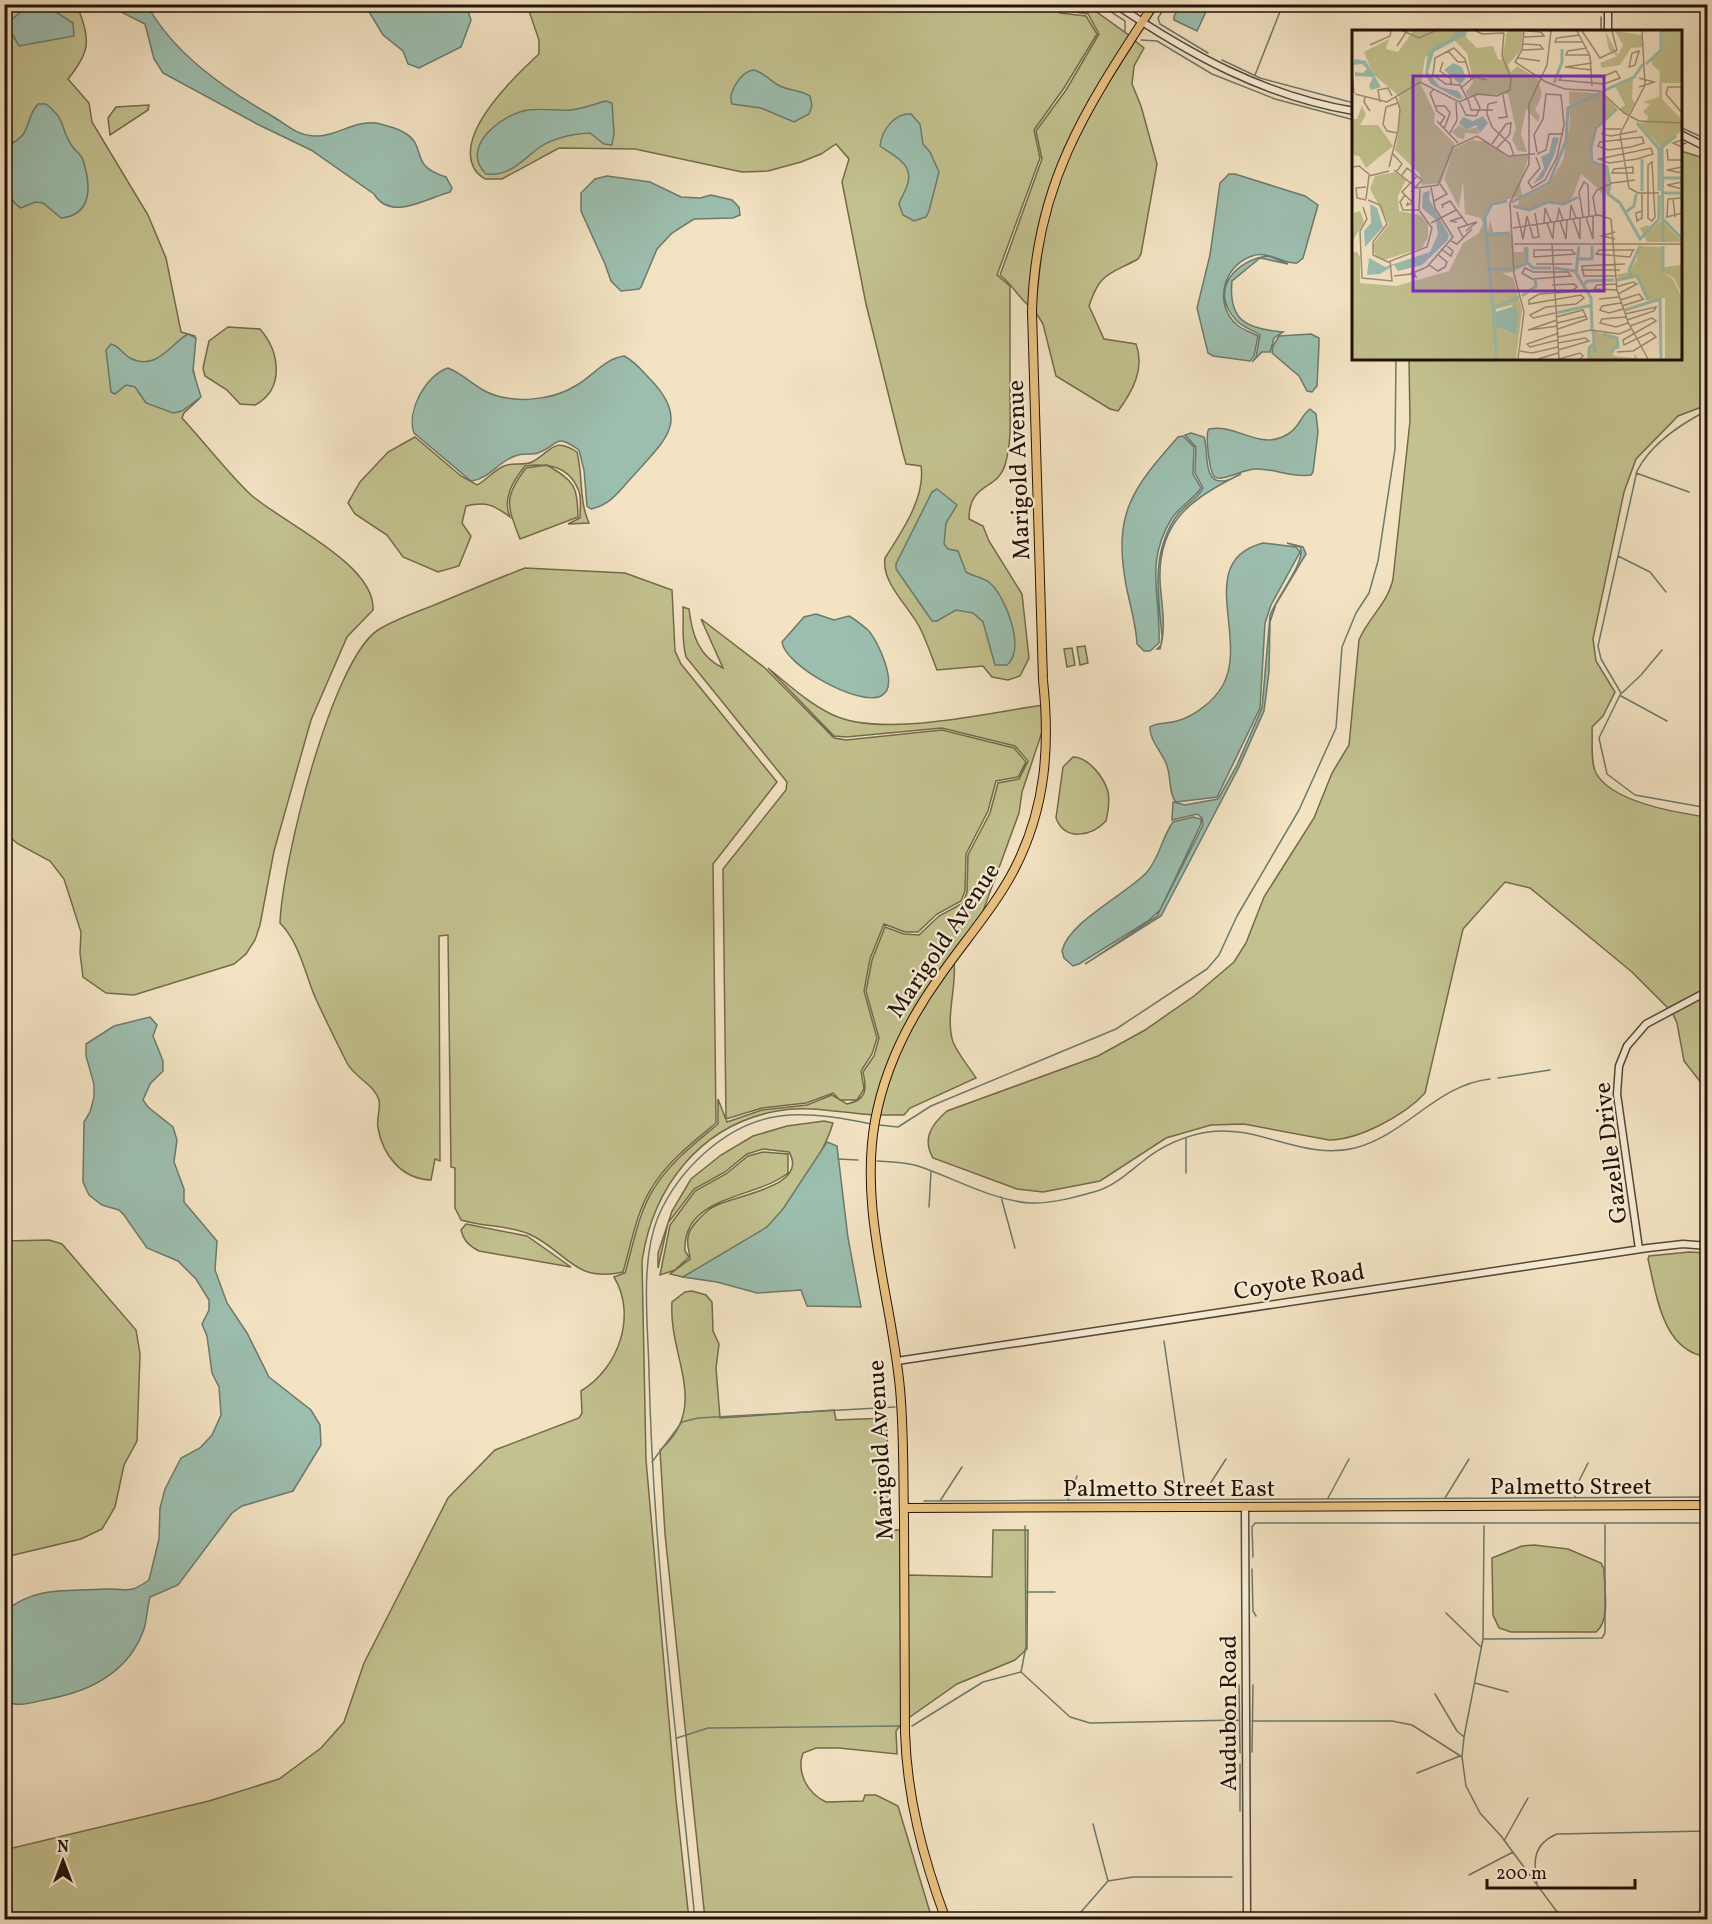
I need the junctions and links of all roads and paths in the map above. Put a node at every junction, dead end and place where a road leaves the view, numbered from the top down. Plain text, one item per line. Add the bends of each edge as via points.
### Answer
1 (1115, 4) edge
2 (1154, 4) edge
3 (1608, 4) edge
4 (1142, 23) junction
5 (1608, 30) edge
6 (1352, 111) edge
7 (1682, 135) edge
8 (1707, 148) edge
9 (1707, 991) edge
10 (1707, 1246) edge
11 (1639, 1249) junction
12 (897, 1360) junction
13 (1707, 1505) edge
14 (1434, 1506) joint
15 (1245, 1507) junction
16 (904, 1508) junction
17 (946, 1920) edge
18 (1247, 1920) edge

1 - 4 street
2 - 4 main road, Marigold Avenue
3 - 5 street
4 - 6 street via 1237,76 1291,96
4 - 12 main road, Marigold Avenue via 1088,108 1065,153 1047,201 1036,252 1032,312 1047,730 1043,790 1027,842 1011,876 906,1030 889,1069 873,1130 873,1214
7 - 8 street
9 - 11 street, Gazelle Drive via 1646,1024 1627,1046 1619,1066 1617,1094
10 - 11 street, Coyote Road via 1683,1244
11 - 12 street, Coyote Road
12 - 16 main road, Marigold Avenue via 903,1418
13 - 14 main road, Palmetto Street
14 - 15 main road, Palmetto Street East
15 - 16 main road, Palmetto Street East
15 - 18 street, Audubon Road
16 - 17 main road, Marigold Avenue via 908,1777 919,1839

